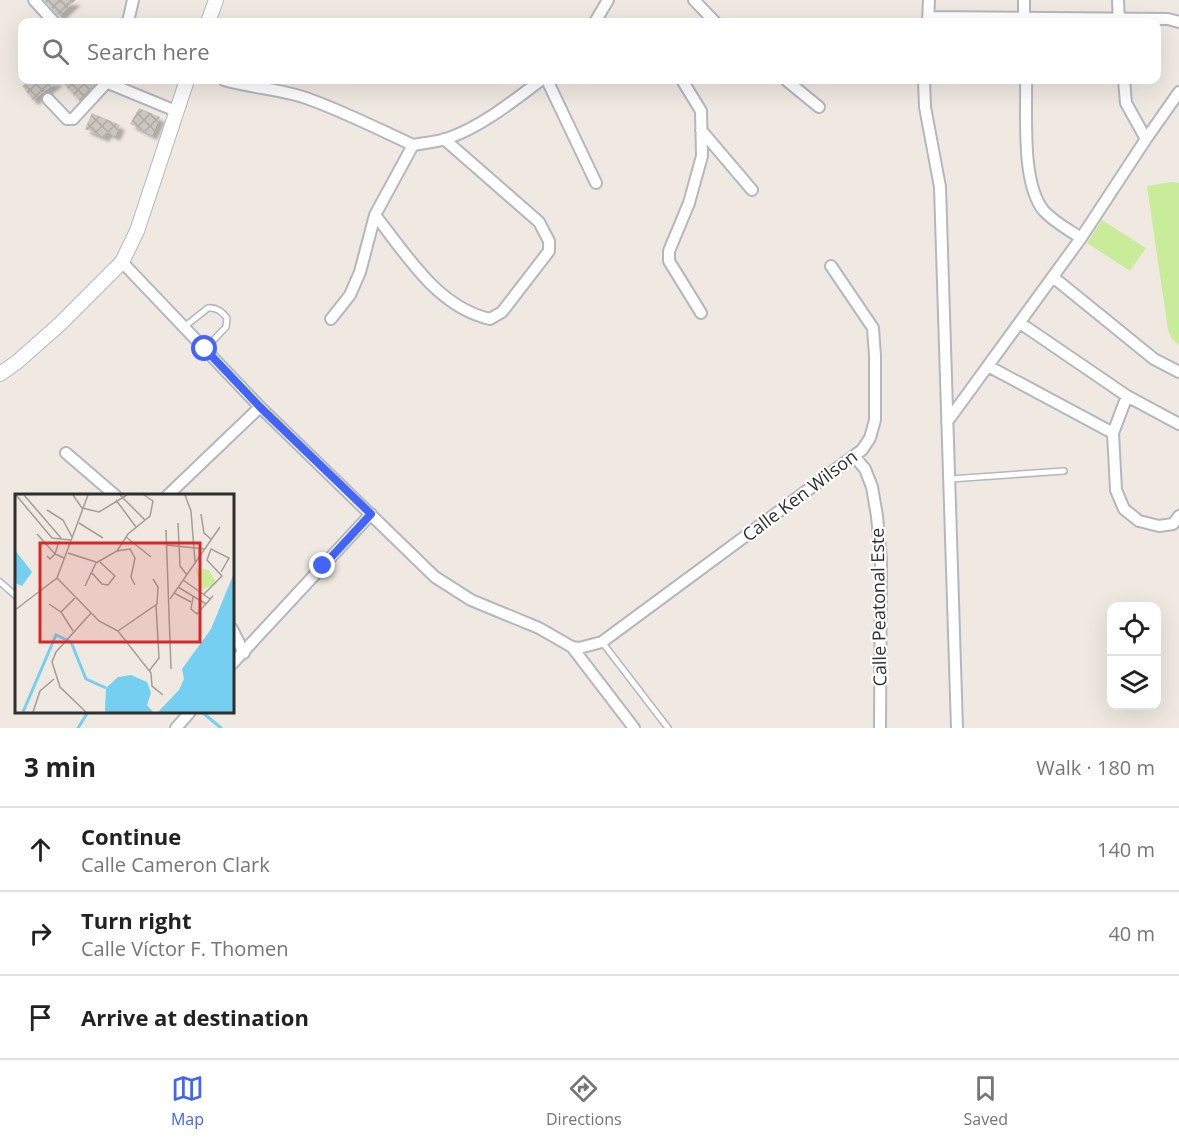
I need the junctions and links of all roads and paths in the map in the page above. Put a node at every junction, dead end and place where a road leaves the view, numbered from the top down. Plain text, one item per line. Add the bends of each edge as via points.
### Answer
1 (34, 0) edge
2 (133, 0) edge
3 (216, 0) edge
4 (608, 0) edge
5 (693, 0) edge
6 (928, 0) edge
7 (1024, 0) edge
8 (1118, 0) edge
9 (50, 18) edge
10 (129, 18) edge
11 (209, 18) edge
12 (597, 18) edge
13 (711, 18) edge
14 (928, 18) edge
15 (1024, 18) edge
16 (1119, 18) edge
17 (1161, 20) edge
18 (1179, 22) edge
19 (104, 84) edge
20 (114, 84) edge
21 (186, 84) edge
22 (237, 84) edge
23 (536, 84) edge
24 (549, 84) edge
25 (684, 84) edge
26 (791, 84) edge
27 (924, 84) edge
28 (1026, 84) edge
29 (1124, 84) edge
30 (1179, 92) edge
31 (48, 99) dead end
32 (819, 107) dead end
33 (176, 111) junction
34 (701, 130) junction
35 (444, 139) junction
36 (1146, 139) junction
37 (413, 145) junction
38 (596, 183) dead end
39 (752, 190) dead end
40 (375, 215) junction
41 (1082, 238) junction
42 (122, 262) junction
43 (831, 266) dead end
44 (1053, 277) junction
45 (701, 313) dead end
46 (331, 319) dead end
47 (1020, 322) junction
48 (184, 327) junction
49 (205, 349) junction
50 (988, 366) junction
51 (1179, 372) edge
52 (0, 374) edge
53 (1127, 396) junction
54 (260, 407) junction
55 (947, 422) junction
56 (1179, 424) edge
57 (1113, 433) junction
58 (66, 453) dead end
59 (854, 456) junction
60 (1064, 471) dead end
61 (948, 479) junction
62 (116, 494) edge
63 (168, 494) edge
64 (371, 514) junction
65 (1179, 516) edge
66 (0, 582) edge
67 (15, 595) edge
68 (234, 633) edge
69 (603, 642) junction
70 (572, 647) junction
71 (244, 652) junction
72 (234, 662) edge
73 (188, 713) edge
74 (177, 727) edge
75 (633, 727) edge
76 (668, 728) edge
77 (880, 728) edge
78 (957, 728) edge

1 - 9 street
2 - 10 street
3 - 11 main road
4 - 12 street
5 - 13 street
6 - 14 street
7 - 15 street
8 - 16 street
17 - 18 street
19 - 31 street via 70,120
20 - 33 street
21 - 33 main road
22 - 37 street via 304,97
23 - 35 street via 504,108
24 - 38 street
25 - 34 street via 701,111
26 - 32 street
27 - 55 street via 940,187
28 - 41 street via 1028,172 1033,192 1053,219
29 - 36 street via 1126,103
30 - 36 street
33 - 42 main road
34 - 39 street
34 - 45 street via 702,156 689,203 669,251 669,261
35 - 37 street
35 - 40 street via 539,222 549,241 549,251 502,312 490,319 453,304 429,282
36 - 41 street
37 - 40 street
40 - 46 street via 360,272 350,295
41 - 44 street
42 - 48 street
42 - 52 main road via 60,324
43 - 59 street, Calle Ken Wilson via 873,328 875,420 870,438
44 - 47 street
44 - 51 street via 1154,359
47 - 50 street
47 - 53 street
48 - 49 street
48 - 49 lane via 208,308 223,313 226,327
49 - 54 street
50 - 55 street
50 - 57 street
53 - 56 street
53 - 57 street
54 - 63 street
54 - 64 street
55 - 61 street
57 - 65 street via 1116,490 1124,509 1139,521 1159,526 1173,524
58 - 62 street
59 - 69 street, Calle Ken Wilson
59 - 77 street, Calle Peatonal Este via 865,469 877,516 881,560
60 - 61 lane
61 - 78 street
64 - 70 street via 435,577 471,600 539,628
64 - 71 street
66 - 67 lane
68 - 71 street
69 - 70 street, Calle Ken Wilson
69 - 76 lane
70 - 75 street
71 - 72 street
73 - 74 street

